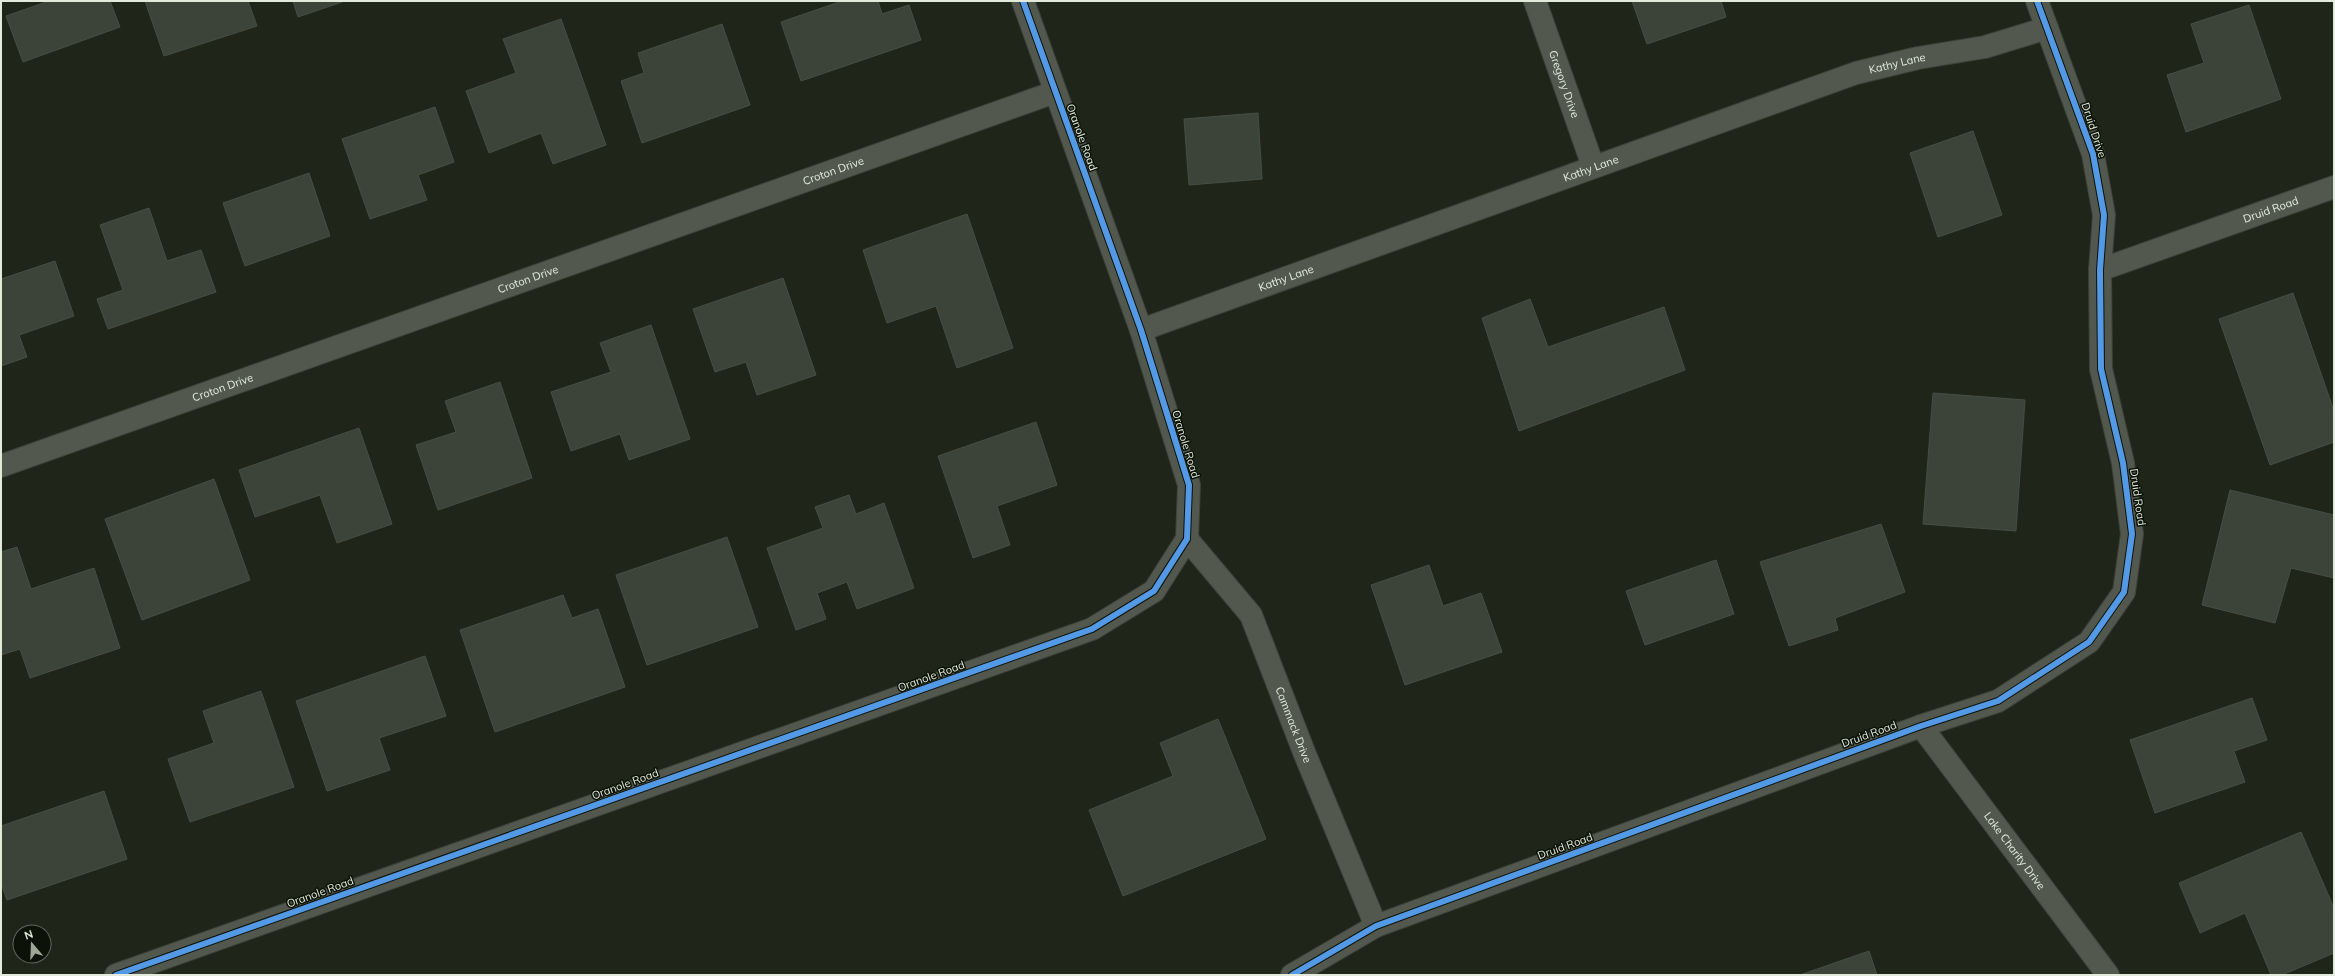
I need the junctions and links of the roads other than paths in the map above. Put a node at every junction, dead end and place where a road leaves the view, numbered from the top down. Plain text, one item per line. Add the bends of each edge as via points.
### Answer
1 (1023, 1) edge
2 (1535, 1) edge
3 (2038, 1) edge
4 (2047, 28) junction
5 (1055, 92) junction
6 (1593, 166) junction
7 (2334, 187) edge
8 (2100, 270) junction
9 (1141, 330) junction
10 (1, 466) edge
11 (1187, 539) junction
12 (1921, 726) junction
13 (1376, 926) junction
14 (116, 975) edge
15 (1292, 975) edge
16 (2108, 975) edge

1 - 5 street, Oranole Road
2 - 6 street, Gregory Drive
3 - 4 street, Druid Drive
4 - 6 street, Kathy Lane via 1985,47 1918,58 1856,73
4 - 8 street, Druid Drive via 2094,154 2104,215
5 - 9 street, Oranole Road
5 - 10 street, Croton Drive
6 - 9 street, Kathy Lane
7 - 8 street, Druid Road
8 - 12 street, Druid Road via 2101,369 2123,463 2132,534 2124,592 2089,642 1998,700
9 - 11 street, Oranole Road via 1189,485
11 - 13 street, Cammack Drive via 1251,615
11 - 14 street, Oranole Road via 1154,591 1092,629
12 - 13 street, Druid Road
12 - 16 street, Lake Charity Drive
13 - 15 street, Druid Road

